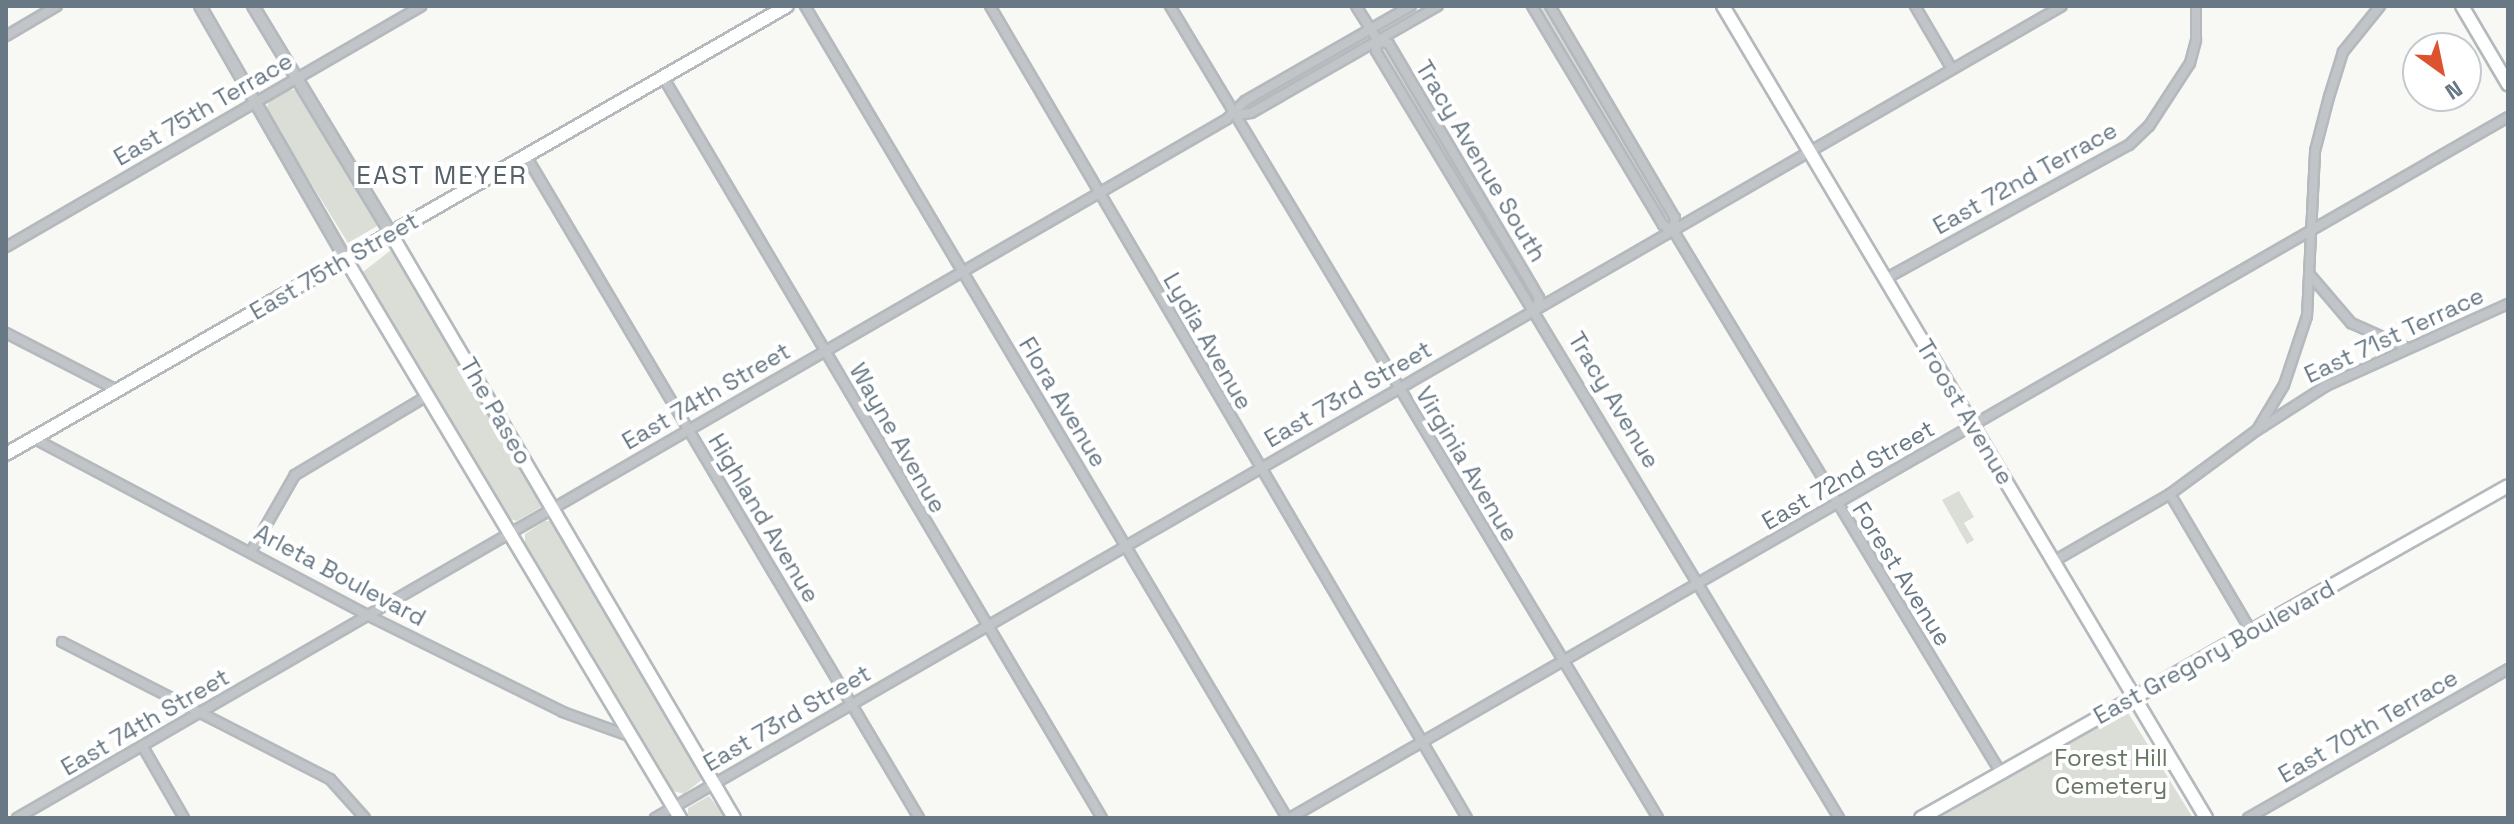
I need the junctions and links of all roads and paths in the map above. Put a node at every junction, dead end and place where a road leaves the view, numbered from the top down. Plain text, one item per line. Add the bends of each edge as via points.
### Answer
1 (57, 6) edge
2 (200, 6) edge
3 (253, 6) edge
4 (421, 6) edge
5 (787, 6) edge
6 (805, 6) edge
7 (990, 6) edge
8 (1170, 6) edge
9 (1356, 6) edge
10 (1411, 6) edge
11 (1438, 6) edge
12 (1532, 6) edge
13 (1550, 6) edge
14 (1723, 6) edge
15 (1915, 6) edge
16 (2062, 6) edge
17 (2196, 6) edge
18 (2380, 6) edge
19 (2462, 6) edge
20 (1371, 30) junction
21 (6, 36) edge
22 (1378, 41) junction
23 (1952, 69) junction
24 (663, 77) junction
25 (297, 78) junction
26 (2508, 84) edge
27 (256, 101) junction
28 (1234, 115) junction
29 (2508, 117) edge
30 (1809, 151) junction
31 (526, 156) junction
32 (1099, 193) junction
33 (1673, 230) junction
34 (2312, 230) junction
35 (391, 234) junction
36 (6, 247) edge
37 (345, 258) junction
38 (963, 272) junction
39 (2310, 275) junction
40 (1885, 279) junction
41 (2508, 304) edge
42 (1536, 309) junction
43 (6, 333) edge
44 (2405, 347) junction
45 (824, 351) junction
46 (1398, 388) junction
47 (117, 390) junction
48 (427, 396) junction
49 (1973, 427) junction
50 (688, 429) junction
51 (2257, 430) junction
52 (33, 438) junction
53 (6, 454) edge
54 (1259, 468) junction
55 (2508, 486) edge
56 (2170, 494) junction
57 (1836, 505) junction
58 (552, 508) junction
59 (510, 533) junction
60 (1125, 546) junction
61 (252, 550) junction
62 (2054, 561) junction
63 (1700, 582) junction
64 (369, 616) junction
65 (985, 626) junction
66 (2251, 631) junction
67 (62, 642) dead end
68 (1561, 660) junction
69 (2508, 669) edge
70 (2134, 697) junction
71 (851, 704) junction
72 (201, 713) junction
73 (633, 737) junction
74 (1422, 742) junction
75 (143, 747) junction
76 (2001, 773) junction
77 (717, 782) junction
78 (677, 812) edge
79 (733, 815) edge
80 (17, 818) edge
81 (184, 818) edge
82 (365, 818) edge
83 (655, 818) edge
84 (919, 818) edge
85 (1102, 818) edge
86 (1288, 818) edge
87 (1467, 818) edge
88 (1658, 818) edge
89 (1839, 818) edge
90 (1921, 818) edge
91 (2206, 818) edge
92 (2248, 818) edge

1 - 21 street
2 - 27 street, The Paseo
3 - 25 street, The Paseo
4 - 25 street, East 75th Terrace
5 - 24 main road, East 75th Street
6 - 38 street, Flora Avenue
7 - 32 street, Lydia Avenue
8 - 28 street, Virginia Avenue
9 - 20 street, Tracy Avenue
10 - 20 street, East 74th Street
11 - 22 street
12 - 33 street via 1663,225
13 - 33 street via 1675,218
14 - 30 main road, Troost Avenue
15 - 23 street
16 - 23 street, East 73rd Street
17 - 40 street, East 72nd Terrace via 2190,63 2149,126 2129,145
18 - 34 street, East 71st Terrace via 2343,52 2329,97 2315,151
19 - 26 main road
20 - 22 street, Tracy Avenue
20 - 28 street, East 74th Street via 1245,101
22 - 28 street via 1251,113
22 - 42 street, Tracy Avenue via 1376,51 1528,304
22 - 42 street, Tracy Avenue South via 1389,44 1484,204 1539,298
23 - 30 street, East 73rd Street
24 - 31 main road, East 75th Street
24 - 45 street, Wayne Avenue
25 - 27 street, East 75th Terrace
25 - 35 street, The Paseo
27 - 36 street, East 75th Terrace
27 - 37 street, The Paseo
28 - 32 street, East 74th Street
28 - 46 street, Virginia Avenue
29 - 34 street, East 72nd Street
30 - 33 street, East 73rd Street
30 - 40 main road, Troost Avenue
31 - 35 main road, East 75th Street
31 - 50 street, Highland Avenue
32 - 38 street, East 74th Street
32 - 54 street, Lydia Avenue
33 - 42 street, East 73rd Street
33 - 57 street, Forest Avenue
34 - 39 street, East 71st Terrace
34 - 49 street, East 72nd Street
35 - 37 main road, East 75th Street
35 - 58 main road, The Paseo
37 - 47 main road, East 75th Street
37 - 48 main road, The Paseo
38 - 45 street, East 74th Street
38 - 60 street, Flora Avenue
39 - 44 street via 2351,323
39 - 51 street, East 71st Terrace via 2299,352
40 - 49 main road, Troost Avenue
41 - 44 street, East 71st Terrace
42 - 46 street, East 73rd Street
42 - 63 street, Tracy Avenue
43 - 47 street
44 - 51 street, East 71st Terrace via 2326,386
45 - 50 street, East 74th Street
45 - 65 street, Wayne Avenue
46 - 54 street, East 73rd Street
46 - 68 street, Virginia Avenue
47 - 52 main road, East 75th Street
48 - 59 main road, The Paseo
48 - 61 street via 295,475
49 - 57 street, East 72nd Street
49 - 62 main road, Troost Avenue
50 - 58 street, East 74th Street
50 - 71 street, Highland Avenue
51 - 56 street, East 71st Terrace
52 - 53 main road, East 75th Street
52 - 61 street, Arleta Boulevard
54 - 60 street, East 73rd Street
54 - 74 street, Lydia Avenue
55 - 66 main road, East Gregory Boulevard
56 - 62 street, East 71st Terrace
56 - 66 street
57 - 63 street, East 72nd Street
57 - 76 street, Forest Avenue
58 - 59 street, East 74th Street
58 - 77 main road, The Paseo
59 - 64 street, East 74th Street
59 - 73 main road, The Paseo
60 - 65 street, East 73rd Street
60 - 86 street, Flora Avenue
61 - 64 street, Arleta Boulevard
62 - 70 main road, Troost Avenue
63 - 68 street, East 72nd Street
63 - 89 street, Tracy Avenue
64 - 72 street, East 74th Street
64 - 73 street, Arleta Boulevard via 563,712
65 - 71 street, East 73rd Street
65 - 85 street, Wayne Avenue
66 - 70 main road, East Gregory Boulevard
67 - 72 street
68 - 74 street, East 72nd Street
68 - 88 street, Virginia Avenue
69 - 92 street, East 70th Terrace
70 - 76 main road, East Gregory Boulevard
70 - 91 main road, Troost Avenue
71 - 77 street, East 73rd Street
71 - 84 street, Highland Avenue
72 - 75 street, East 74th Street
72 - 82 street via 330,779
73 - 78 main road, The Paseo
74 - 86 street, East 72nd Street
74 - 87 street, Lydia Avenue
75 - 80 street, East 74th Street
75 - 81 street
76 - 90 main road, East Gregory Boulevard
77 - 78 street, East 73rd Street
77 - 79 main road, The Paseo
78 - 83 street, East 73rd Street

